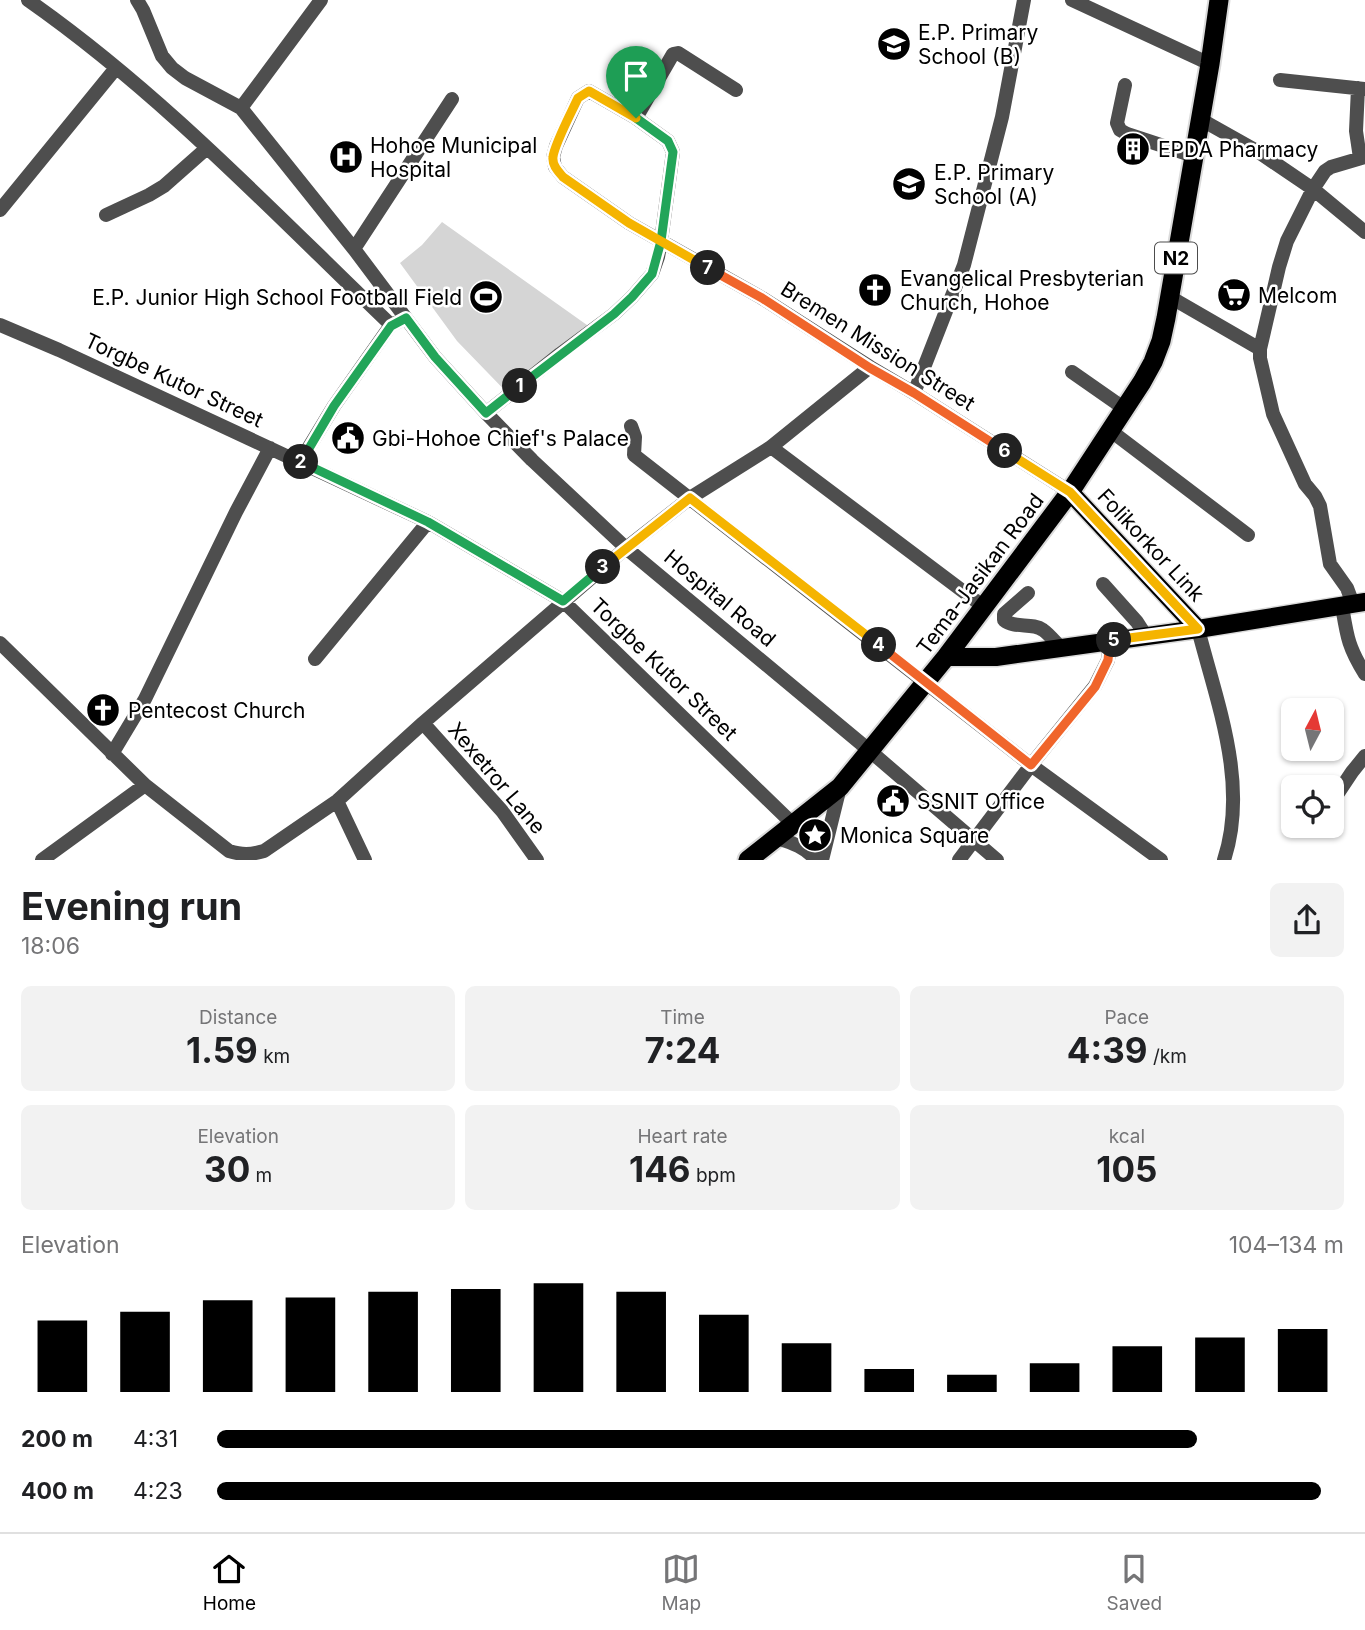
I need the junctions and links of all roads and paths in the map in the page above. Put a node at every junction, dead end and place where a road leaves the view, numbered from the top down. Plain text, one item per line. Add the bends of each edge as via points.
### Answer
1 (28, 0) edge
2 (137, 0) edge
3 (321, 0) edge
4 (1024, 0) edge
5 (1072, 0) edge
6 (1219, 0) edge
7 (1210, 64) junction
8 (116, 68) junction
9 (1280, 80) dead end
10 (1125, 85) dead end
11 (1362, 88) edge
12 (736, 90) dead end
13 (452, 99) dead end
14 (241, 108) junction
15 (636, 118) junction
16 (1200, 119) junction
17 (207, 148) junction
18 (1194, 156) junction
19 (1363, 157) edge
20 (1313, 189) junction
21 (0, 210) edge
22 (106, 215) dead end
23 (1365, 232) edge
24 (661, 241) junction
25 (354, 249) junction
26 (1170, 297) junction
27 (406, 318) junction
28 (0, 325) edge
29 (391, 326) junction
30 (1260, 349) junction
31 (870, 368) junction
32 (1072, 372) dead end
33 (914, 393) junction
34 (1125, 409) junction
35 (486, 413) junction
36 (631, 426) dead end
37 (1111, 431) junction
38 (771, 447) junction
39 (270, 448) junction
40 (300, 462) junction
41 (1070, 492) junction
42 (690, 498) junction
43 (428, 522) junction
44 (1248, 535) dead end
45 (626, 548) junction
46 (1103, 584) dead end
47 (1028, 593) dead end
48 (563, 601) junction
49 (1353, 604) edge
50 (984, 607) junction
51 (1198, 629) junction
52 (1146, 636) junction
53 (1110, 640) junction
54 (0, 643) edge
55 (1060, 647) junction
56 (946, 657) junction
57 (315, 659) dead end
58 (1365, 674) edge
59 (926, 681) junction
60 (424, 723) junction
61 (870, 751) junction
62 (112, 754) junction
63 (1365, 756) edge
64 (1031, 765) junction
65 (1344, 784) edge
66 (145, 785) junction
67 (840, 787) junction
68 (337, 801) junction
69 (794, 825) junction
70 (777, 838) junction
71 (974, 840) junction
72 (823, 858) edge
73 (42, 860) edge
74 (365, 860) edge
75 (537, 860) edge
76 (748, 860) edge
77 (959, 860) edge
78 (998, 860) edge
79 (1161, 860) edge
80 (1224, 860) edge

1 - 8 street
2 - 14 street via 172,68
3 - 14 street
4 - 33 street via 1002,117 964,265
5 - 7 street
6 - 7 highway, N2
7 - 16 highway, N2
8 - 17 street
8 - 21 street
9 - 11 street
10 - 18 street via 1117,123 1120,130
11 - 19 street via 1356,131
12 - 15 street via 673,54
13 - 25 street
14 - 25 street, Hospital Road
15 - 24 street via 668,141 673,152
15 - 24 street, Bremen Mission Street via 589,91 584,93 556,146 555,167 585,193
16 - 18 highway, N2
16 - 20 street
17 - 22 street via 164,186
17 - 29 street
18 - 26 highway, N2
19 - 20 street via 1331,167
20 - 23 street
20 - 30 street via 1287,240
24 - 31 street, Bremen Mission Street via 762,298
24 - 35 street via 652,274 632,297
25 - 27 street, Hospital Road
26 - 30 street
26 - 34 highway, N2 via 1153,362
27 - 29 street
27 - 35 street, Hospital Road
28 - 39 street, Torgbe Kutor Street
29 - 40 street
30 - 49 street via 1273,414 1320,506 1330,564
31 - 33 street, Bremen Mission Street
31 - 38 street
32 - 34 street
33 - 41 street, Bremen Mission Street
34 - 37 highway, N2
35 - 45 street, Hospital Road
36 - 42 street via 634,455
37 - 41 highway, N2
37 - 44 street
38 - 42 street
38 - 50 street
39 - 40 street, Torgbe Kutor Street
39 - 62 street via 145,699
40 - 43 street, Torgbe Kutor Street
41 - 50 highway, Tema-Jasikan Road / N2
41 - 51 main road, Folikorkor Link
42 - 45 street
42 - 59 street
43 - 48 street, Torgbe Kutor Street
43 - 57 street
45 - 48 street
45 - 61 street, Hospital Road
46 - 52 street
47 - 55 street via 1004,614 1004,620 1035,626
48 - 60 street
48 - 69 street, Torgbe Kutor Street
49 - 51 main road
49 - 58 street via 1348,644
50 - 56 highway, Tema-Jasikan Road / N2
51 - 52 main road
51 - 80 street via 1233,775
52 - 53 main road
53 - 55 main road
53 - 64 street via 1108,660 1095,687
54 - 62 street
55 - 56 main road via 996,657
56 - 59 highway, Tema-Jasikan Road / N2
59 - 61 highway, Tema-Jasikan Road / N2
59 - 64 street
60 - 68 street
60 - 75 street, Xexetror Lane via 502,811
61 - 67 highway, Tema-Jasikan Road / N2
61 - 71 street, Hospital Road
62 - 66 street
63 - 65 street
64 - 71 street
64 - 79 street
66 - 68 street via 229,850 250,855 264,851
66 - 73 street
67 - 69 highway, Tema-Jasikan Road / N2
67 - 72 street
68 - 74 street
69 - 70 highway, Tema-Jasikan Road / N2
70 - 72 street
70 - 76 highway, Tema-Jasikan Road / N2
71 - 77 street
71 - 78 street, Hospital Road

